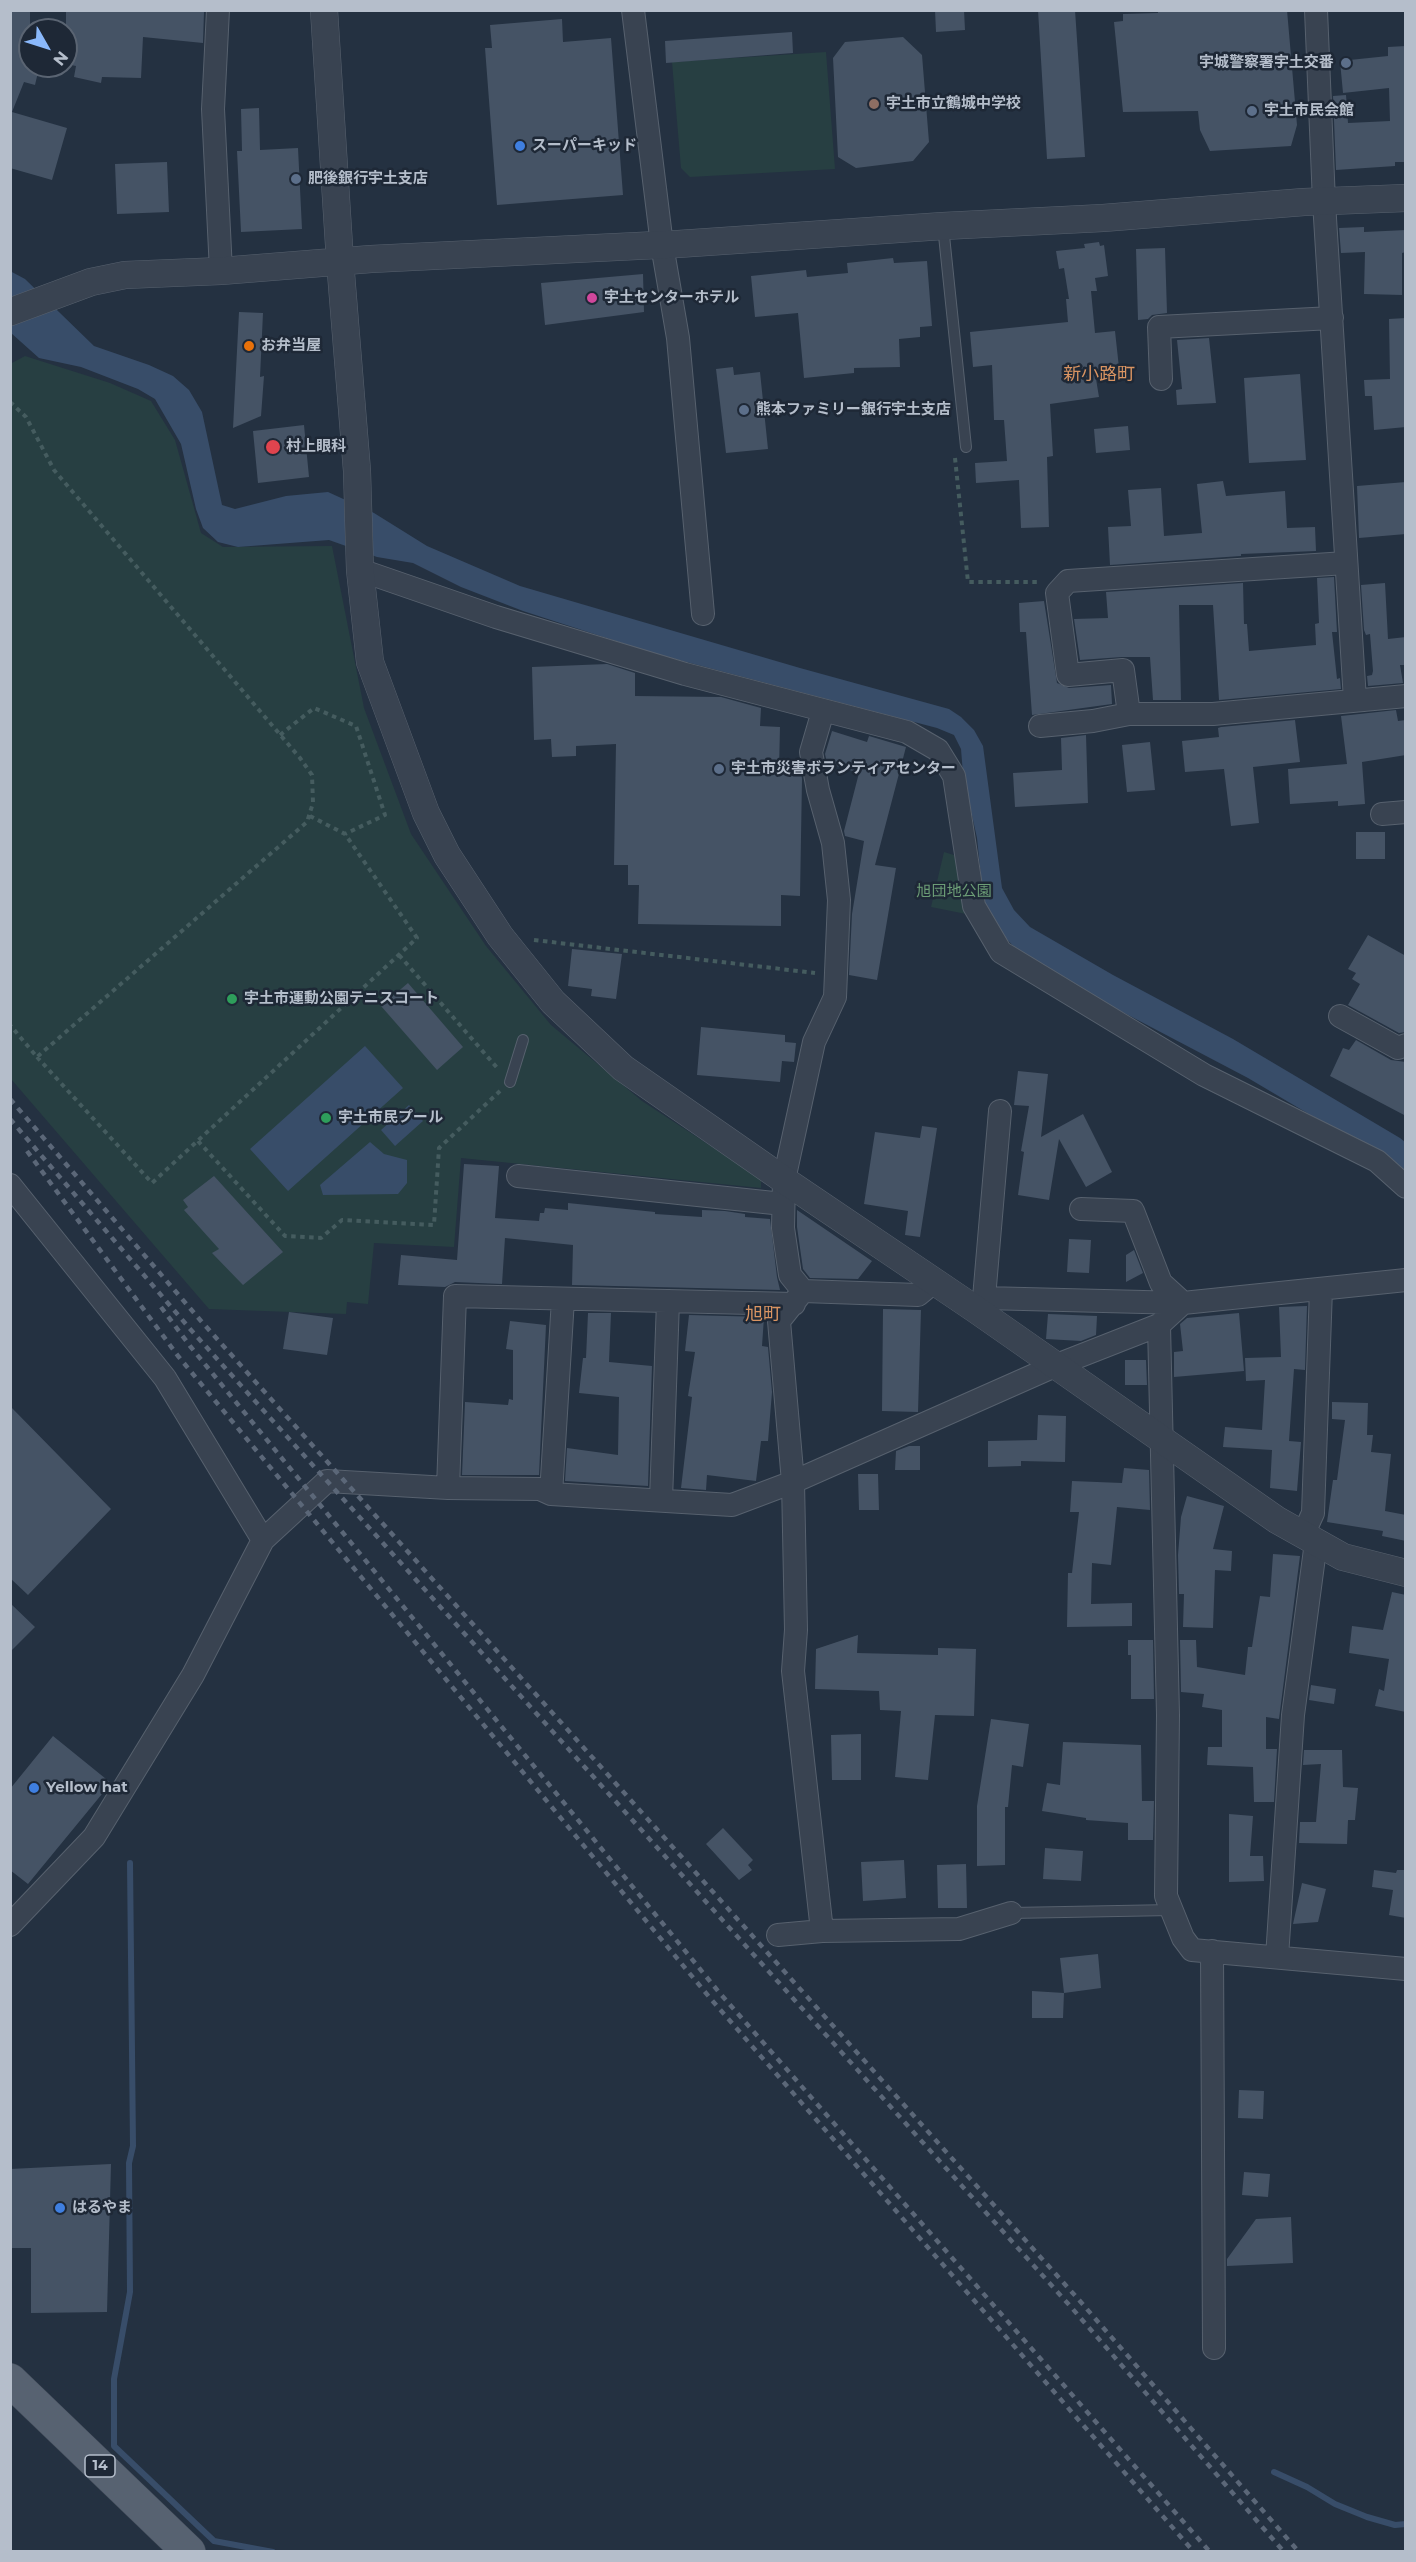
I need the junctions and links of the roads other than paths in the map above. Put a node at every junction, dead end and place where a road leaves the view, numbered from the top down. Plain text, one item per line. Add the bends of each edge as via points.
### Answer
1 (218, 10) edge
2 (633, 10) edge
3 (1316, 10) edge
4 (321, 11) edge
5 (1406, 198) edge
6 (1324, 202) junction
7 (943, 226) junction
8 (662, 245) junction
9 (340, 261) junction
10 (221, 271) junction
11 (10, 312) edge
12 (1332, 318) junction
13 (1161, 380) dead end
14 (966, 447) road end
15 (360, 558) junction
16 (1346, 563) junction
17 (704, 614) dead end
18 (1406, 696) edge
19 (1355, 700) junction
20 (824, 711) junction
21 (1129, 714) junction
22 (1040, 726) dead end
23 (1406, 812) edge
24 (1382, 813) dead end
25 (1340, 1017) dead end
26 (523, 1040) dead end
27 (1406, 1045) edge
28 (510, 1082) road end
29 (1000, 1111) dead end
30 (518, 1176) dead end
31 (10, 1185) edge
32 (1406, 1187) edge
33 (784, 1192) junction
34 (1081, 1209) dead end
35 (1406, 1280) edge
36 (935, 1281) junction
37 (1321, 1289) junction
38 (799, 1298) junction
39 (563, 1299) junction
40 (668, 1301) junction
41 (980, 1303) junction
42 (1183, 1303) junction
43 (1159, 1325) junction
44 (1057, 1365) junction
45 (1162, 1440) junction
46 (793, 1482) junction
47 (448, 1488) junction
48 (551, 1494) junction
49 (661, 1500) junction
50 (1310, 1538) junction
51 (263, 1540) junction
52 (1406, 1573) edge
53 (1172, 1910) junction
54 (1011, 1913) joint
55 (10, 1925) edge
56 (822, 1931) junction
57 (778, 1935) dead end
58 (1212, 1951) junction
59 (1277, 1957) junction
60 (1406, 1969) edge
61 (1214, 2348) dead end
62 (10, 2380) edge
63 (189, 2552) edge

1 - 10 street via 213,109
2 - 8 street
3 - 6 street
4 - 9 street
5 - 6 street
6 - 7 street
6 - 12 street
7 - 8 street
7 - 14 lane
8 - 9 street
8 - 17 street via 678,338
9 - 10 street
9 - 15 street
10 - 11 street via 124,275 91,282
12 - 13 street via 1159,327
12 - 16 street
15 - 20 street via 496,618
15 - 33 street via 370,662 408,766 447,855 500,936 553,1002 623,1068
16 - 19 street
16 - 21 street via 1068,581 1057,593 1068,675 1123,670
18 - 19 street
19 - 21 street via 1213,714
20 - 32 street via 907,732 938,750 954,776 974,906 1001,952 1204,1075 1377,1161
20 - 33 street via 811,752 836,866 836,976 834,997 814,1042
21 - 22 street
23 - 24 street
25 - 27 street via 1398,1048
26 - 28 lane
29 - 41 street
30 - 33 street
31 - 51 street via 165,1378
33 - 36 street
33 - 38 street via 783,1228 790,1275
34 - 42 street via 1133,1211 1161,1283
35 - 37 street
36 - 38 street via 918,1295
36 - 41 street
37 - 42 street
37 - 50 street
38 - 40 street
38 - 46 street via 779,1322
39 - 40 street
39 - 47 street via 455,1296
39 - 48 street
40 - 49 street
41 - 42 street
41 - 44 street
42 - 43 street
43 - 44 street
43 - 45 street
44 - 45 street
44 - 46 street
45 - 50 street via 1277,1520
45 - 53 street via 1168,1715 1166,1896
46 - 49 street via 732,1504
46 - 56 street via 793,1671
47 - 48 street via 540,1489
47 - 51 street via 327,1481
48 - 49 street
50 - 52 street via 1343,1557
50 - 59 street via 1293,1715
51 - 55 street via 193,1675 94,1837
53 - 54 lane
53 - 58 street via 1192,1950
54 - 56 street via 959,1929
56 - 57 street
58 - 59 street
58 - 61 street
59 - 60 street
62 - 63 main road, 14

